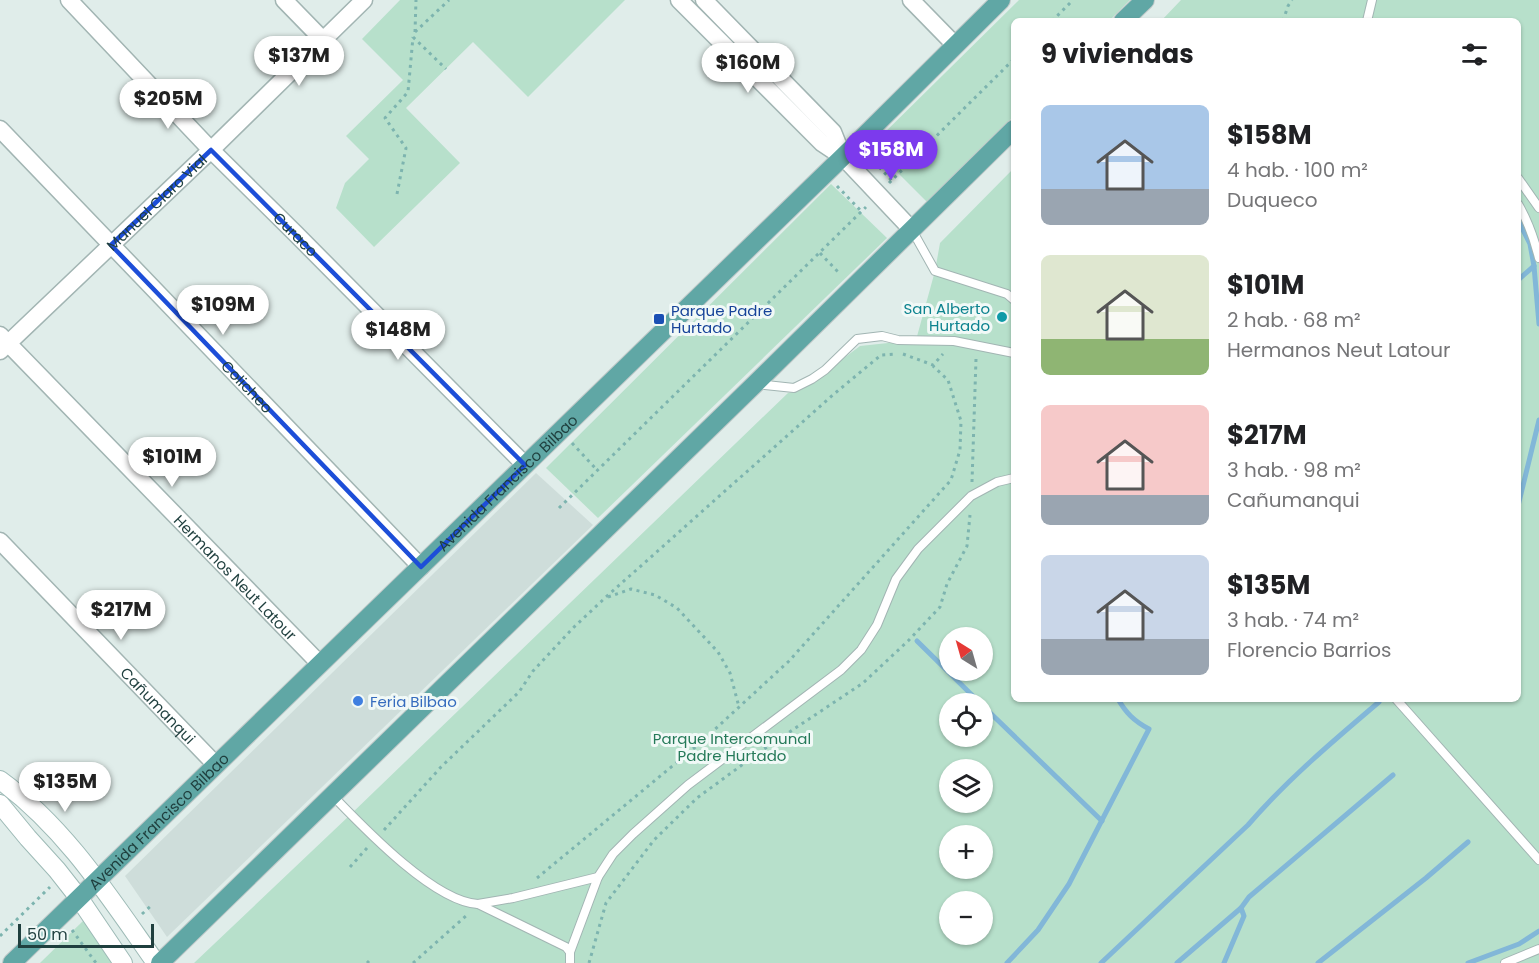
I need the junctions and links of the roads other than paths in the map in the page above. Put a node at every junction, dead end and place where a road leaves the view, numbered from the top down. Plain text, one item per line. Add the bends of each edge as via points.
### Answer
1 (69, 0) edge
2 (284, 0) edge
3 (364, 0) edge
4 (679, 0) edge
5 (704, 0) edge
6 (910, 0) edge
7 (1001, 0) edge
8 (1145, 0) edge
9 (1372, 0) edge
10 (1126, 18) edge
11 (1368, 18) edge
12 (323, 40) junction
13 (955, 45) junction
14 (0, 129) edge
15 (1011, 132) edge
16 (211, 150) junction
17 (843, 157) junction
18 (1521, 182) edge
19 (1539, 208) edge
20 (1521, 209) edge
21 (912, 230) junction
22 (111, 245) junction
23 (1539, 258) edge
24 (1011, 297) edge
25 (3, 343) edge
26 (1011, 352) edge
27 (755, 384) junction
28 (525, 465) junction
29 (1011, 479) edge
30 (0, 541) edge
31 (421, 567) junction
32 (320, 664) junction
33 (1399, 702) edge
34 (216, 765) junction
35 (0, 780) edge
36 (332, 795) junction
37 (0, 804) edge
38 (1539, 860) edge
39 (598, 877) junction
40 (97, 880) junction
41 (79, 898) junction
42 (478, 904) junction
43 (1539, 949) edge
44 (570, 952) junction
45 (12, 963) edge
46 (123, 963) edge
47 (158, 963) edge
48 (570, 963) edge
49 (1505, 963) edge

1 - 16 street, Curaco
2 - 12 street
3 - 12 street, Manuel Claro Vial
4 - 17 street via 822,143
5 - 17 street via 833,132
6 - 13 street
7 - 13 main road, Avenida Francisco Bilbao
8 - 10 main road
9 - 11 lane
12 - 16 street, Manuel Claro Vial
13 - 17 main road, Avenida Francisco Bilbao
14 - 22 street, Colicheo
15 - 21 main road
16 - 22 street, Manuel Claro Vial
16 - 28 street, Curaco
17 - 21 street
17 - 28 main road, Avenida Francisco Bilbao
18 - 19 lane
20 - 23 lane
21 - 24 lane via 935,271
21 - 27 main road
22 - 25 street, Manuel Claro Vial
22 - 31 street, Colicheo
25 - 32 street, Hermanos Neut Latour
26 - 27 lane via 954,341 882,336 857,339 825,370 794,388
27 - 36 main road
28 - 31 main road, Avenida Francisco Bilbao
29 - 39 lane via 971,496 918,549 896,579 877,625 861,650 841,670 688,785 613,854
30 - 34 street, Cañumanqui
31 - 32 main road, Avenida Francisco Bilbao
32 - 34 main road, Avenida Francisco Bilbao
33 - 38 lane
34 - 40 main road, Avenida Francisco Bilbao
35 - 40 main road via 52,825
36 - 42 lane via 421,878 468,904
36 - 47 main road
37 - 41 main road
39 - 42 lane
39 - 44 lane
40 - 41 main road, Avenida Francisco Bilbao
40 - 47 main road
41 - 45 main road, Avenida Francisco Bilbao
41 - 46 main road
42 - 44 lane
43 - 49 lane
44 - 48 lane

